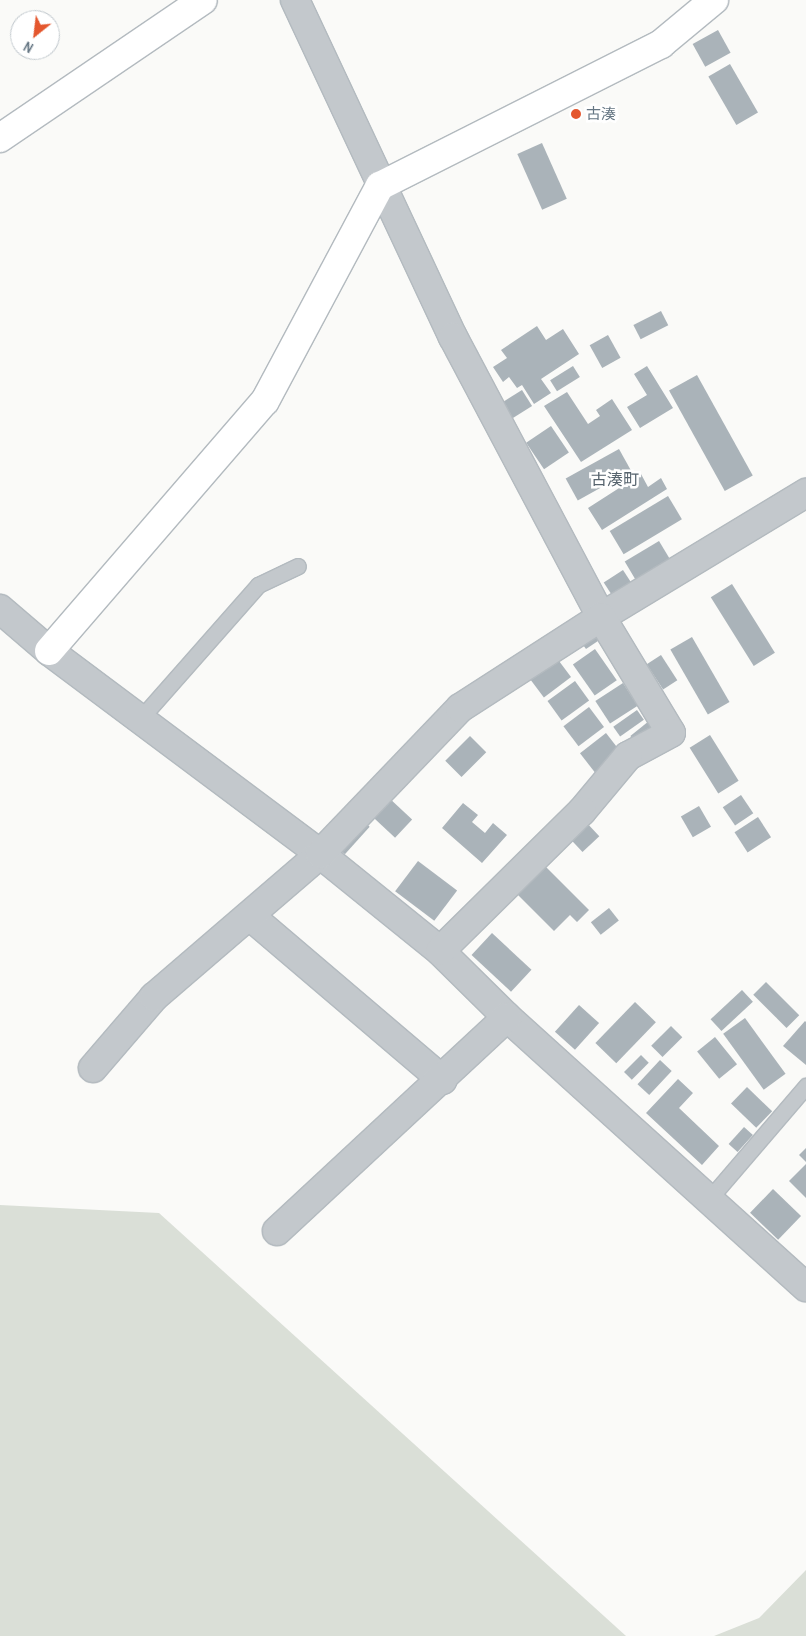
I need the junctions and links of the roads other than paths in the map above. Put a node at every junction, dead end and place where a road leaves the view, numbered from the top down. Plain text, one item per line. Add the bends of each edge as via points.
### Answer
1 (204, 0) edge
2 (295, 0) edge
3 (714, 0) edge
4 (0, 138) edge
5 (380, 186) junction
6 (806, 493) edge
7 (298, 566) dead end
8 (0, 609) edge
9 (601, 617) junction
10 (49, 651) junction
11 (140, 719) junction
12 (320, 854) junction
13 (250, 916) junction
14 (440, 951) junction
15 (507, 1017) junction
16 (93, 1068) dead end
17 (442, 1080) junction
18 (806, 1086) edge
19 (710, 1198) junction
20 (278, 1231) dead end
21 (806, 1287) edge

1 - 4 street
2 - 5 street
3 - 5 street via 661,44
5 - 9 street via 453,337
5 - 10 street via 265,401
6 - 9 street
7 - 11 lane via 258,585
8 - 10 street
9 - 12 street via 460,708
9 - 14 street via 671,733 628,756 582,811
10 - 11 street
11 - 12 street
12 - 13 street
12 - 14 street
13 - 16 street via 154,997
13 - 17 street
14 - 15 street
15 - 17 street
15 - 19 street
17 - 20 street
18 - 19 lane
19 - 21 street

